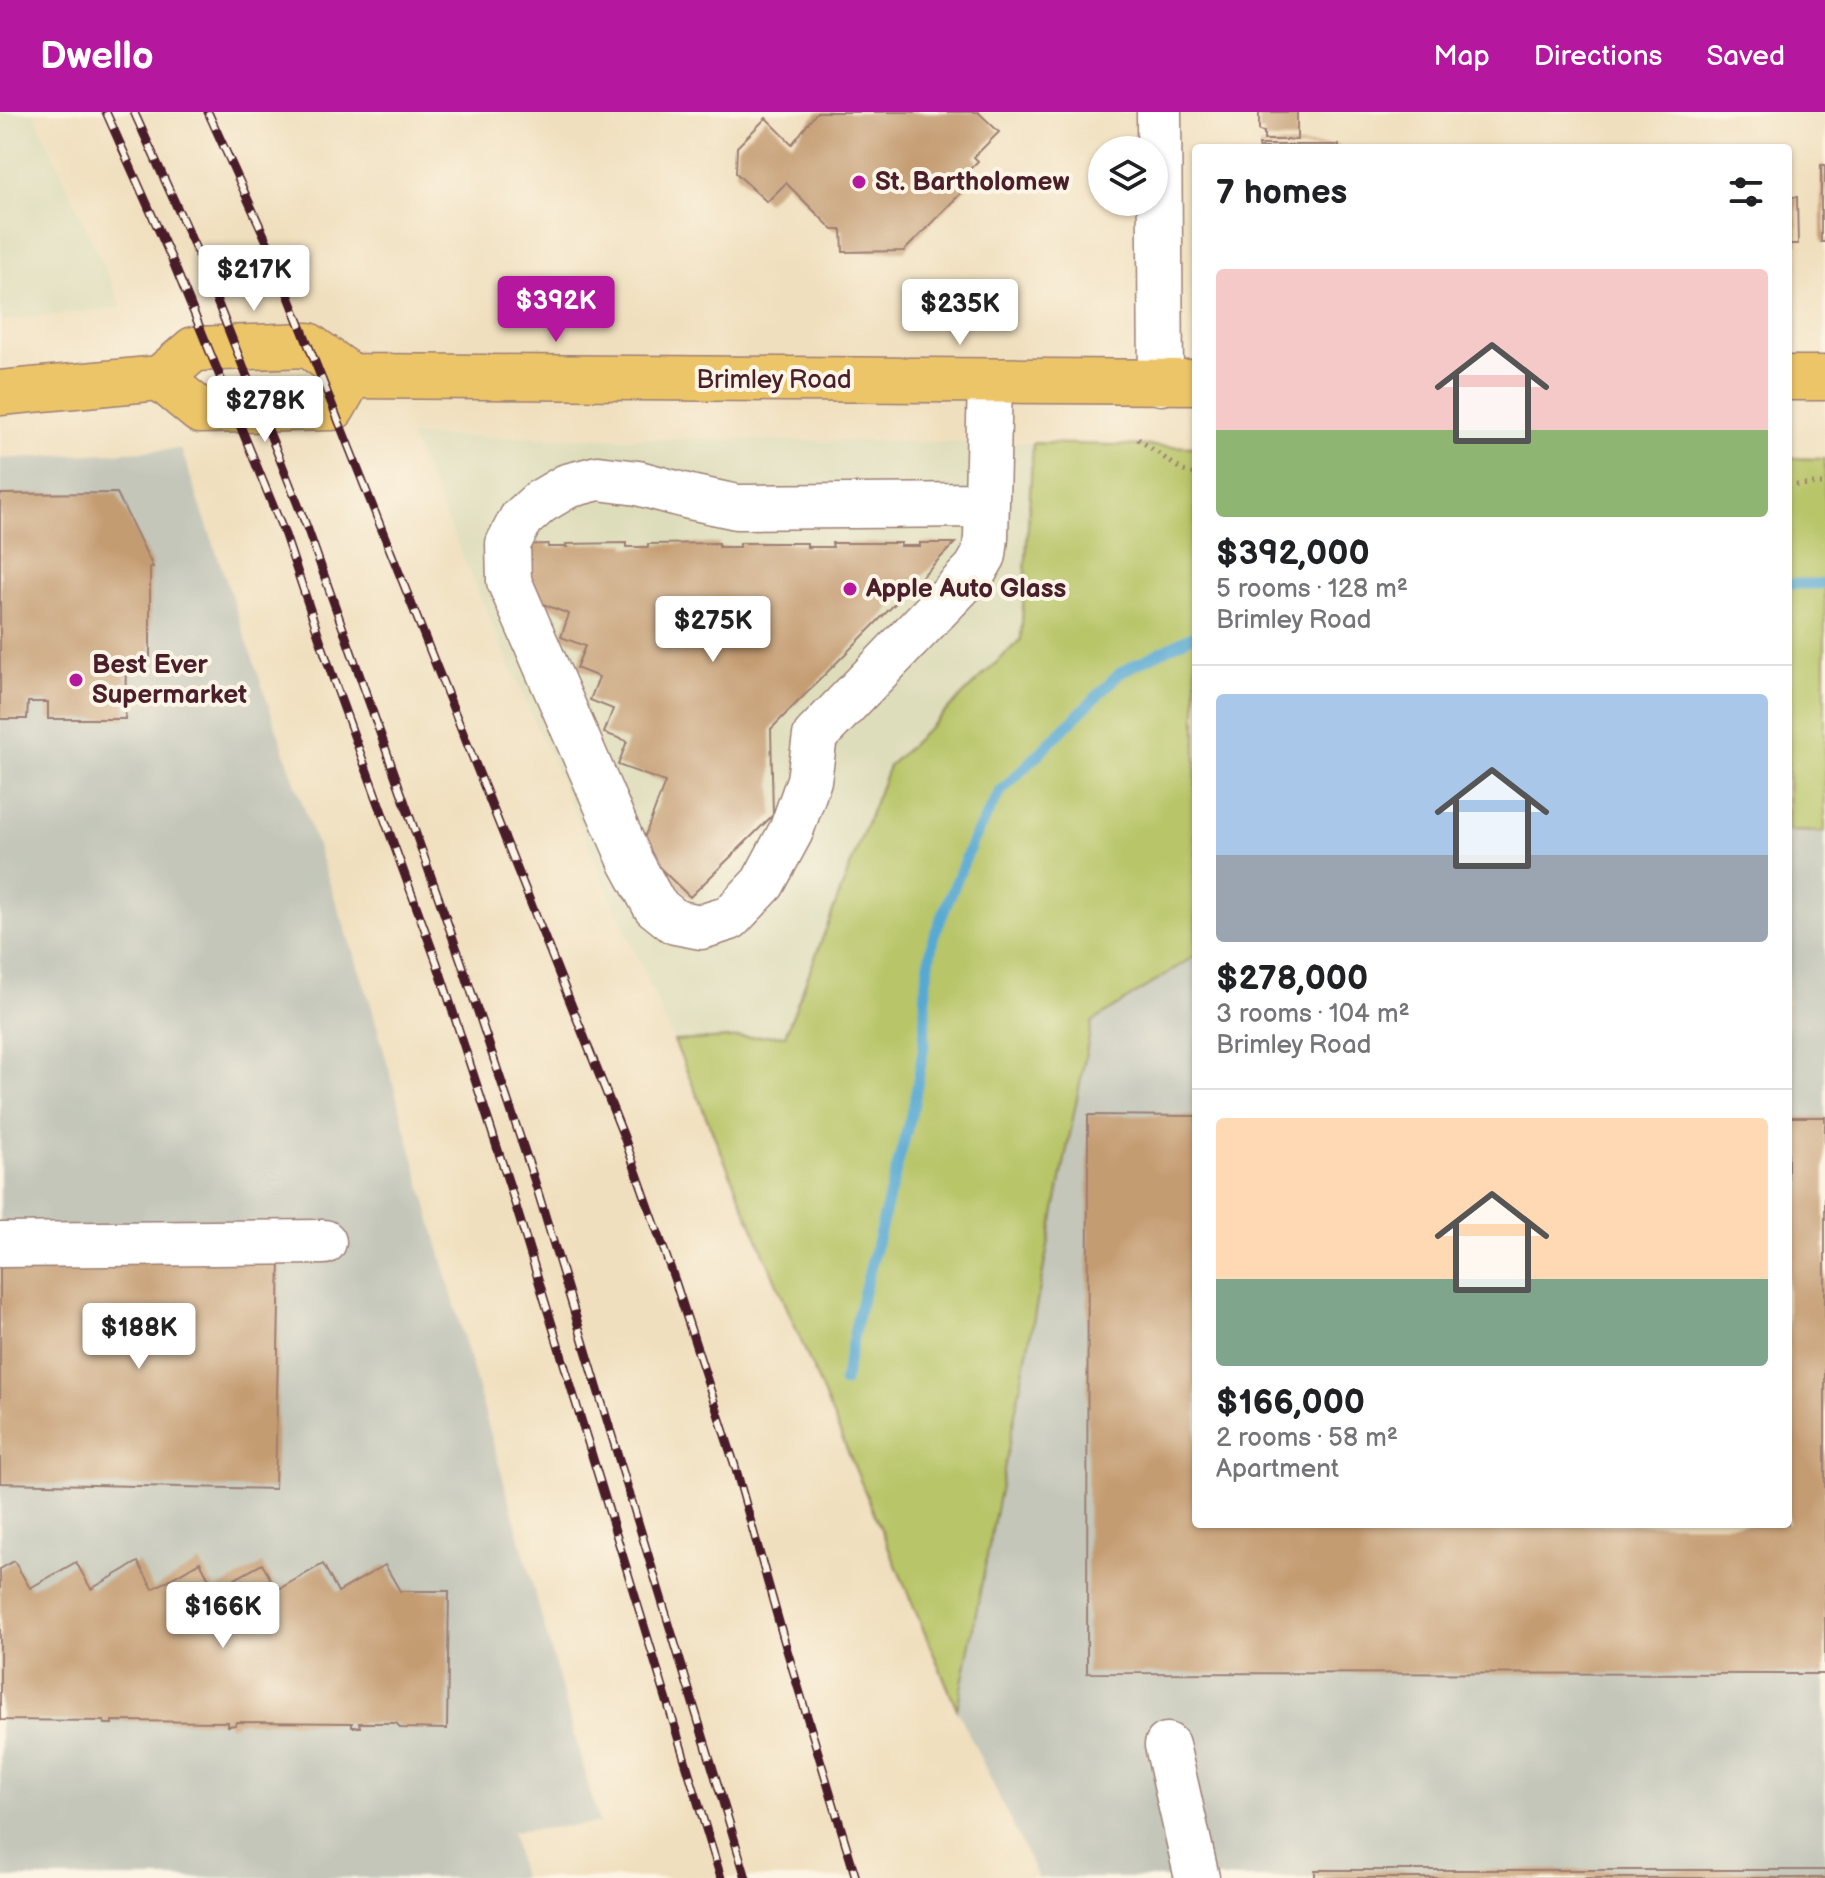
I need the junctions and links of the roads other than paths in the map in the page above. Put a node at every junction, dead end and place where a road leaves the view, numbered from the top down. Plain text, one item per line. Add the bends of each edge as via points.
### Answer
1 (1159, 112) edge
2 (351, 376) junction
3 (160, 378) junction
4 (1792, 378) edge
5 (1825, 378) edge
6 (990, 381) junction
7 (1178, 382) edge
8 (0, 393) edge
9 (987, 505) junction
10 (324, 1242) dead end
11 (0, 1245) edge
12 (1167, 1745) dead end
13 (1197, 1878) edge

1 - 7 street
2 - 3 main road via 308,345 194,349
2 - 3 main road via 333,408 200,411
2 - 6 main road, Brimley Road
3 - 8 main road
4 - 5 main road
6 - 7 main road, Brimley Road
6 - 9 street
9 - 9 street via 984,555 976,569 815,736 809,780 791,831 763,883 730,918 701,927 675,922 655,906 631,862 509,581 508,544 521,519 567,486 598,478 737,507
10 - 11 street
12 - 13 street

